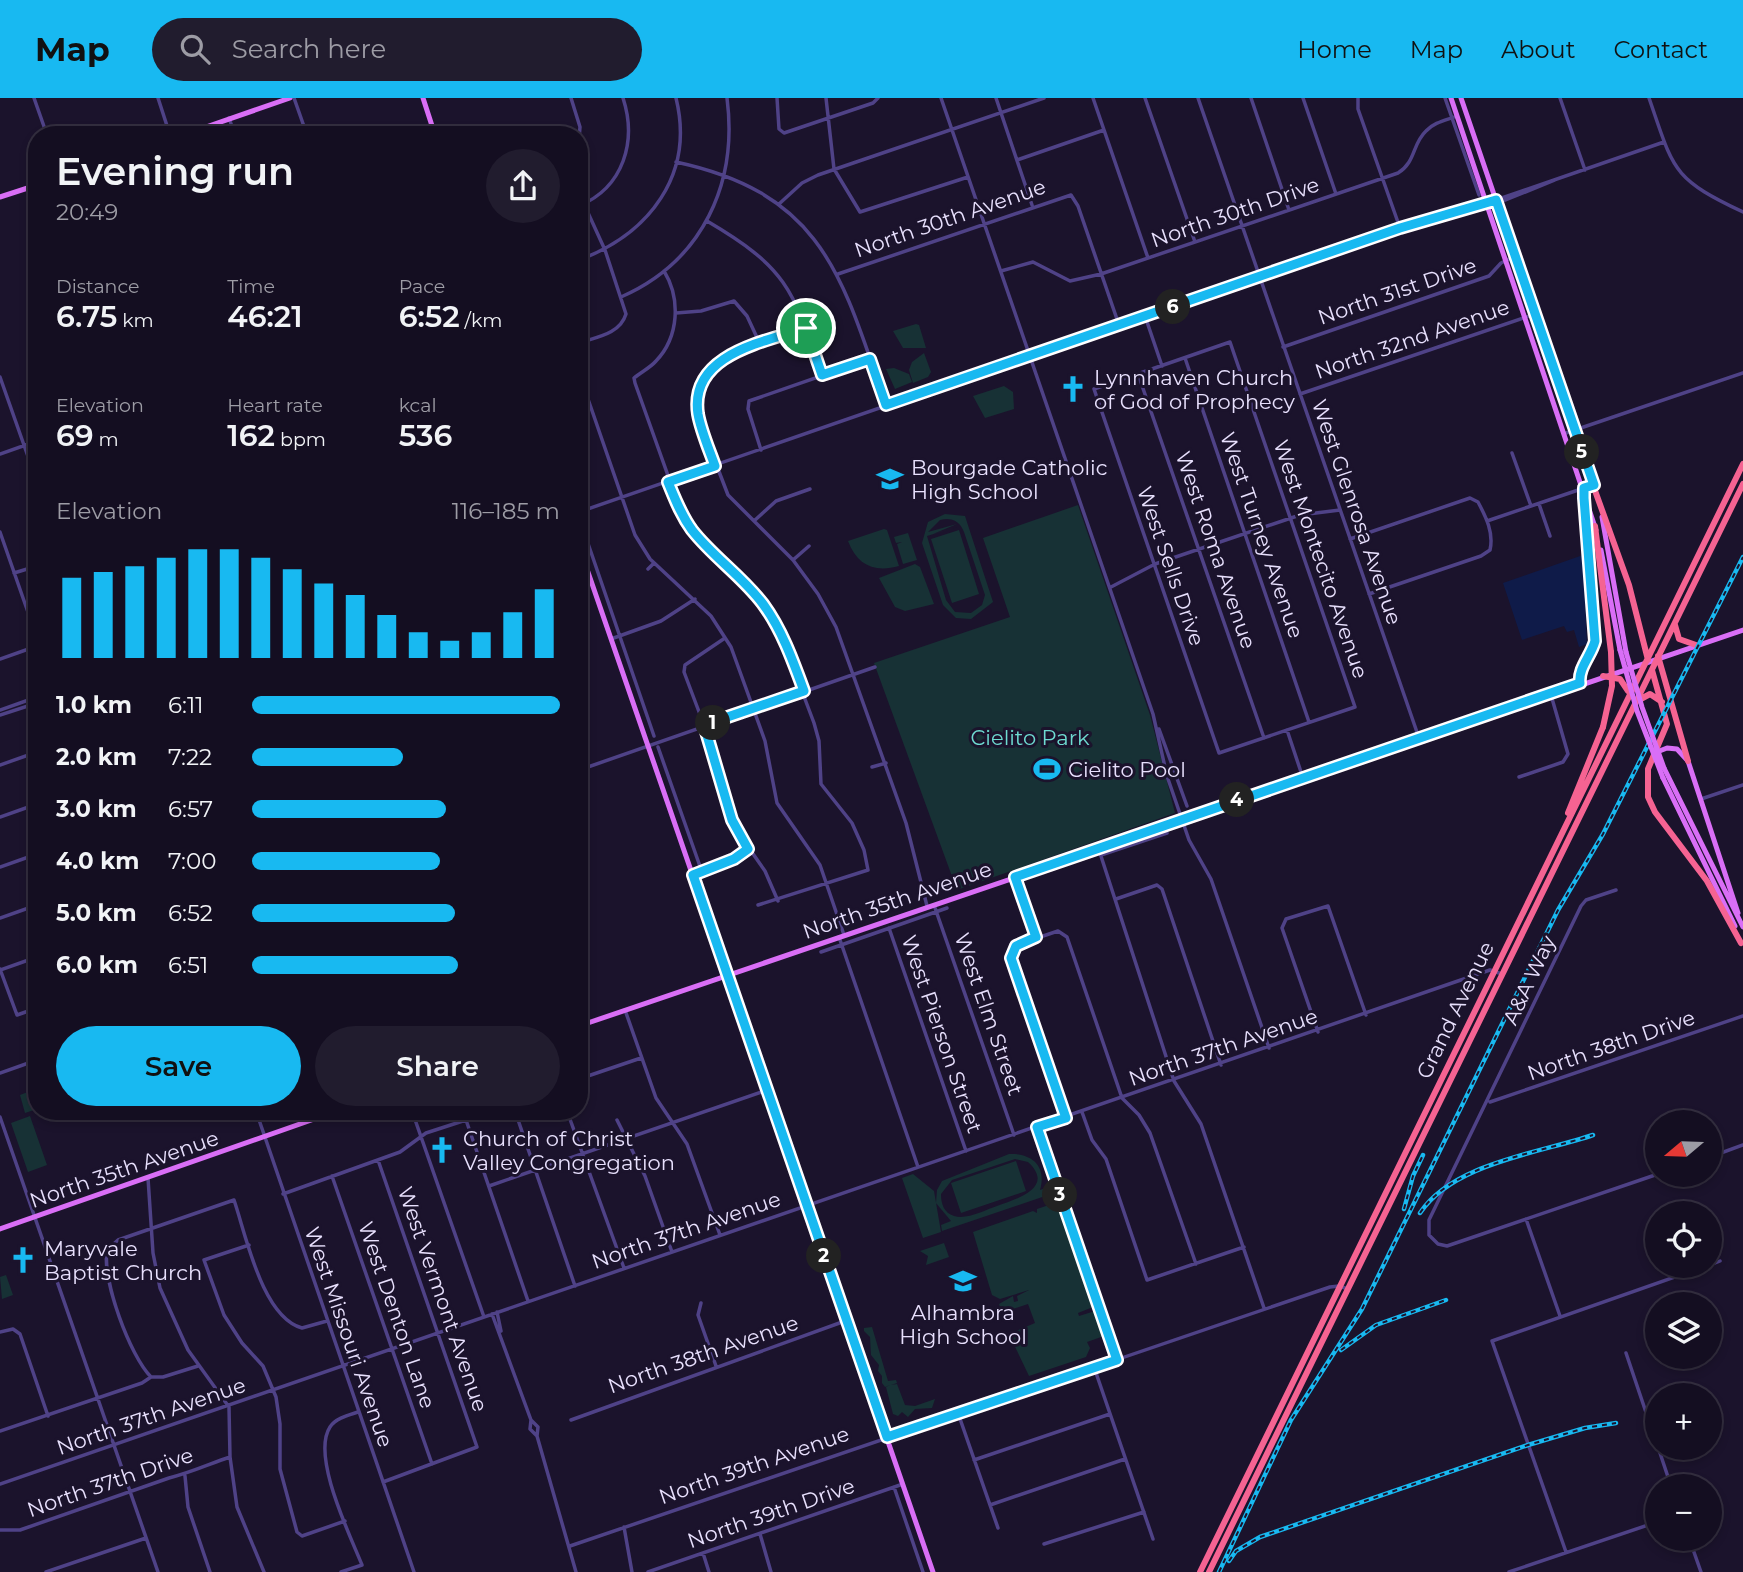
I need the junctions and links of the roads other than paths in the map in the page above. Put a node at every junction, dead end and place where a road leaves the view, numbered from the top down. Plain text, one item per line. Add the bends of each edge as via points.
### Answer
1 (34, 98) edge
2 (158, 98) edge
3 (292, 98) edge
4 (423, 98) edge
5 (571, 98) edge
6 (623, 98) edge
7 (676, 98) edge
8 (727, 98) edge
9 (777, 98) edge
10 (826, 98) edge
11 (878, 98) edge
12 (941, 98) edge
13 (996, 98) edge
14 (1044, 98) edge
15 (1093, 98) edge
16 (1145, 98) edge
17 (1198, 98) edge
18 (1251, 98) edge
19 (1303, 98) edge
20 (1358, 98) edge
21 (1445, 98) edge
22 (1451, 98) edge
23 (1461, 98) edge
24 (1560, 98) edge
25 (1649, 98) edge
26 (1001, 113) junction
27 (1455, 117) junction
28 (229, 118) junction
29 (827, 118) junction
30 (44, 126) edge
31 (167, 126) edge
32 (207, 126) edge
33 (232, 126) edge
34 (303, 126) edge
35 (432, 126) edge
36 (580, 126) edge
37 (952, 129) junction
38 (1104, 130) junction
39 (1664, 142) junction
40 (1017, 160) junction
41 (676, 162) junction
42 (834, 169) junction
43 (1585, 170) junction
44 (725, 175) junction
45 (968, 177) junction
46 (1383, 178) junction
47 (28, 188) edge
48 (1336, 194) junction
49 (1479, 195) dead end
50 (0, 197) edge
51 (588, 200) edge
52 (1496, 200) junction
53 (1486, 201) junction
54 (779, 204) junction
55 (1033, 206) junction
56 (1289, 210) junction
57 (1743, 212) edge
58 (588, 218) edge
59 (706, 221) junction
60 (984, 223) junction
61 (1241, 226) junction
62 (1400, 228) junction
63 (1195, 242) junction
64 (605, 250) junction
65 (1515, 256) junction
66 (588, 257) edge
67 (1148, 258) junction
68 (1506, 260) junction
69 (664, 271) junction
70 (1001, 271) junction
71 (838, 274) junction
72 (1101, 274) junction
73 (1259, 276) junction
74 (621, 297) junction
75 (676, 313) junction
76 (1535, 314) junction
77 (1145, 316) junction
78 (1526, 317) junction
79 (1119, 325) junction
80 (806, 328) junction
81 (588, 339) edge
82 (760, 344) junction
83 (1283, 347) junction
84 (1030, 356) junction
85 (1185, 358) junction
86 (870, 359) junction
87 (1162, 366) junction
88 (1743, 373) edge
89 (1139, 374) junction
90 (822, 375) junction
91 (0, 377) edge
92 (1300, 394) junction
93 (588, 399) edge
94 (886, 405) junction
95 (1575, 430) junction
96 (1566, 433) junction
97 (28, 444) edge
98 (24, 446) junction
99 (761, 450) junction
100 (1512, 453) dead end
101 (0, 454) edge
102 (28, 457) edge
103 (1743, 464) edge
104 (715, 466) junction
105 (668, 482) junction
106 (1743, 484) edge
107 (1594, 485) junction
108 (810, 488) dead end
109 (1584, 488) junction
110 (622, 497) junction
111 (1726, 499) junction
112 (1538, 504) junction
113 (1733, 504) junction
114 (1531, 506) junction
115 (588, 509) edge
116 (1340, 510) junction
117 (1290, 519) junction
118 (754, 521) junction
119 (1487, 521) junction
120 (1595, 526) junction
121 (0, 532) edge
122 (1245, 534) junction
123 (1550, 536) dead end
124 (1350, 539) junction
125 (588, 544) edge
126 (809, 546) dead end
127 (1199, 549) junction
128 (793, 559) junction
129 (654, 563) junction
130 (1155, 564) junction
131 (28, 569) edge
132 (648, 569) dead end
133 (588, 571) edge
134 (14, 573) junction
135 (598, 574) junction
136 (590, 577) junction
137 (1110, 588) junction
138 (1369, 594) junction
139 (695, 599) junction
140 (28, 613) edge
141 (1677, 618) junction
142 (1662, 629) junction
143 (1743, 630) edge
144 (1643, 632) junction
145 (619, 635) junction
146 (724, 638) junction
147 (611, 639) junction
148 (1646, 644) junction
149 (1696, 645) junction
150 (28, 649) edge
151 (1653, 650) junction
152 (1623, 651) junction
153 (1659, 657) junction
154 (0, 659) edge
155 (1648, 660) junction
156 (875, 667) dead end
157 (1652, 670) junction
158 (854, 674) junction
159 (1603, 676) junction
160 (1580, 683) junction
161 (638, 688) junction
162 (629, 691) junction
163 (804, 691) junction
164 (1550, 693) junction
165 (1628, 696) junction
166 (28, 700) edge
167 (1663, 702) junction
168 (28, 706) edge
169 (1633, 707) junction
170 (754, 709) junction
171 (0, 710) edge
172 (1153, 714) junction
173 (0, 715) edge
174 (1309, 722) junction
175 (704, 725) junction
176 (1287, 730) junction
177 (654, 736) dead end
178 (1264, 738) junction
179 (1419, 738) junction
180 (648, 745) junction
181 (658, 747) dead end
182 (1601, 752) junction
183 (28, 755) edge
184 (1655, 755) junction
185 (1609, 756) junction
186 (1688, 761) junction
187 (886, 763) junction
188 (0, 765) edge
189 (588, 767) edge
190 (872, 767) dead end
191 (1519, 777) dead end
192 (1303, 778) junction
193 (1743, 785) edge
194 (1701, 799) junction
195 (1187, 806) dead end
196 (28, 807) edge
197 (679, 808) junction
198 (671, 811) junction
199 (0, 817) edge
200 (1182, 820) junction
201 (1563, 829) junction
202 (1167, 833) dead end
203 (1098, 848) junction
204 (748, 849) junction
205 (1551, 853) junction
206 (1101, 855) junction
207 (28, 857) edge
208 (1557, 863) junction
209 (0, 867) edge
210 (702, 872) junction
211 (693, 875) junction
212 (1015, 877) junction
213 (828, 885) junction
214 (1616, 890) dead end
215 (1116, 899) junction
216 (778, 901) junction
217 (758, 905) dead end
218 (930, 905) junction
219 (28, 908) edge
220 (947, 908) dead end
221 (936, 912) junction
222 (1738, 913) junction
223 (0, 918) edge
224 (1743, 927) edge
225 (889, 928) junction
226 (842, 936) junction
227 (1036, 937) junction
228 (842, 944) junction
229 (1742, 946) edge
230 (821, 951) dead end
231 (28, 960) edge
232 (0, 969) edge
233 (1494, 971) junction
234 (727, 974) junction
235 (1502, 974) junction
236 (625, 1010) junction
237 (28, 1011) edge
238 (1366, 1015) junction
239 (1743, 1016) edge
240 (588, 1023) edge
241 (1318, 1032) junction
242 (1269, 1048) junction
243 (641, 1058) junction
244 (28, 1063) edge
245 (1221, 1065) junction
246 (0, 1073) edge
247 (588, 1076) edge
248 (1174, 1081) junction
249 (767, 1090) junction
250 (1122, 1098) junction
251 (1488, 1103) junction
252 (1082, 1112) junction
253 (0, 1117) edge
254 (1066, 1118) junction
255 (259, 1120) edge
256 (312, 1120) edge
257 (415, 1120) edge
258 (518, 1120) edge
259 (570, 1120) edge
260 (617, 1120) dead end
261 (673, 1122) junction
262 (1418, 1125) junction
263 (1037, 1127) junction
264 (1426, 1129) junction
265 (1014, 1135) junction
266 (421, 1136) junction
267 (264, 1137) junction
268 (627, 1138) junction
269 (1743, 1145) edge
270 (966, 1150) junction
271 (1722, 1153) edge
272 (582, 1154) junction
273 (378, 1160) junction
274 (918, 1167) junction
275 (536, 1170) junction
276 (332, 1176) junction
277 (148, 1178) junction
278 (1645, 1178) edge
279 (489, 1186) junction
280 (283, 1194) junction
281 (807, 1205) junction
282 (35, 1217) junction
283 (1526, 1219) junction
284 (151, 1228) junction
285 (0, 1229) edge
286 (720, 1235) junction
287 (249, 1245) junction
288 (1244, 1247) junction
289 (99, 1249) dead end
290 (107, 1250) junction
291 (672, 1252) junction
292 (1196, 1264) junction
293 (624, 1268) junction
294 (1672, 1278) edge
295 (575, 1286) junction
296 (1339, 1286) junction
297 (1348, 1289) junction
298 (529, 1302) junction
299 (701, 1303) dead end
300 (1265, 1309) junction
301 (495, 1313) junction
302 (484, 1317) junction
303 (1560, 1317) junction
304 (847, 1320) junction
305 (327, 1321) junction
306 (0, 1332) edge
307 (438, 1333) junction
308 (392, 1349) junction
309 (1626, 1353) dead end
310 (1117, 1360) junction
311 (198, 1366) junction
312 (716, 1366) junction
313 (342, 1367) junction
314 (1094, 1367) junction
315 (151, 1377) junction
316 (274, 1391) junction
317 (98, 1399) junction
318 (229, 1407) junction
319 (1645, 1408) edge
320 (358, 1412) junction
321 (958, 1413) junction
322 (1110, 1414) junction
323 (48, 1416) junction
324 (531, 1420) junction
325 (571, 1420) dead end
326 (0, 1431) edge
327 (537, 1436) junction
328 (887, 1437) junction
329 (114, 1446) junction
330 (230, 1457) junction
331 (1125, 1459) junction
332 (974, 1460) junction
333 (432, 1464) junction
334 (185, 1476) junction
335 (383, 1482) junction
336 (0, 1484) edge
337 (903, 1484) junction
338 (894, 1487) junction
339 (131, 1492) junction
340 (990, 1505) junction
341 (1144, 1511) junction
342 (345, 1521) junction
343 (1645, 1526) edge
344 (624, 1527) junction
345 (998, 1528) dead end
346 (0, 1530) edge
347 (760, 1534) junction
348 (146, 1538) junction
349 (1153, 1539) dead end
350 (1044, 1544) dead end
351 (570, 1546) junction
352 (1694, 1551) edge
353 (1566, 1552) junction
354 (703, 1553) junction
355 (46, 1572) edge
356 (158, 1572) edge
357 (210, 1572) edge
358 (264, 1572) edge
359 (341, 1572) edge
360 (414, 1572) edge
361 (576, 1572) edge
362 (632, 1572) edge
363 (648, 1572) edge
364 (709, 1572) edge
365 (772, 1572) edge
366 (923, 1572) edge
367 (933, 1572) edge
368 (1199, 1572) edge
369 (1209, 1572) edge
370 (1508, 1572) edge
371 (1701, 1572) edge

1 - 30 street
2 - 31 street
3 - 28 main road
3 - 34 street
4 - 35 main road
5 - 36 street
6 - 51 street via 630,126 628,150 611,184
7 - 41 street via 680,126
8 - 44 street via 730,149
9 - 29 street via 782,133
10 - 29 street
11 - 29 street
12 - 37 street
13 - 26 street
14 - 26 street
15 - 38 street
16 - 63 street
17 - 61 street, West Glenrosa Avenue
18 - 56 street
19 - 48 street
20 - 46 street
21 - 27 street
22 - 27 main road
23 - 52 main road
24 - 43 street
25 - 39 street
26 - 37 street
26 - 40 street
27 - 46 street, North 30th Drive via 1423,132 1408,167
27 - 49 street
27 - 53 main road
28 - 32 main road
28 - 33 street
29 - 42 street
37 - 42 street
37 - 45 street
38 - 40 street
38 - 67 street
39 - 43 street
39 - 57 street via 1686,181
40 - 55 street
41 - 44 street
41 - 64 street via 667,191 653,211 634,231
42 - 45 street via 860,212
42 - 54 street via 802,183
43 - 52 street via 1510,199
44 - 54 street
44 - 59 street
45 - 60 street
46 - 48 street, North 30th Drive
46 - 62 street
47 - 50 main road
48 - 56 street, North 30th Drive
52 - 53 street
52 - 65 main road
53 - 62 street
53 - 68 main road
54 - 71 street via 809,231
55 - 60 street, North 30th Avenue
55 - 72 street, North 30th Avenue via 1074,196
56 - 61 street, North 30th Drive
58 - 64 street
59 - 69 street
59 - 80 street via 768,262 790,290
60 - 70 street
60 - 71 street, North 30th Avenue
61 - 63 street, North 30th Drive
61 - 73 street, West Glenrosa Avenue
62 - 73 street
63 - 67 street, North 30th Drive
64 - 66 street
64 - 74 street
65 - 68 street, North 31st Drive
65 - 76 main road
67 - 72 street, North 30th Drive
68 - 78 main road
68 - 83 street, North 31st Drive via 1489,276
69 - 74 street
69 - 75 street
70 - 72 street, North 30th Drive via 1033,262 1070,281
70 - 84 street
71 - 86 street
72 - 79 street
73 - 77 street
73 - 83 street, West Glenrosa Avenue
74 - 81 street via 626,314 619,327
75 - 82 street via 734,301
75 - 105 street via 661,355 634,378
76 - 78 street, North 32nd Avenue
76 - 95 main road
77 - 79 street
77 - 87 street
78 - 92 street, North 32nd Avenue
78 - 96 main road
79 - 84 street
80 - 82 street
80 - 90 street
82 - 104 street, West Elm Street via 724,358 702,383 698,411
83 - 92 street, West Glenrosa Avenue
84 - 94 street
84 - 137 street
85 - 87 street
85 - 117 street, West Montecito Avenue via 1230,342
85 - 122 street, West Turney Avenue
86 - 90 street
86 - 94 street
87 - 89 street
88 - 95 street
89 - 127 street, West Roma Avenue
89 - 130 street, West Sells Drive via 1094,389
90 - 99 street via 749,401
91 - 98 street
92 - 116 street, West Glenrosa Avenue
93 - 110 street
94 - 99 street
95 - 96 street
95 - 107 main road
96 - 109 main road
97 - 98 street
98 - 101 street
98 - 102 street
99 - 104 street
100 - 114 street
103 - 111 highway, Grand Avenue
104 - 105 street
104 - 118 street, West Elm Street via 732,501
105 - 110 street
105 - 163 street via 694,533 735,570 764,605
106 - 113 highway, Grand Avenue
107 - 109 street
107 - 144 highway
107 - 152 main road
108 - 118 street via 776,500
109 - 112 street
109 - 120 main road
109 - 160 main road via 1595,635 1579,673
110 - 115 street
110 - 129 street via 635,535
111 - 113 highway
111 - 142 highway, Grand Avenue
112 - 114 street
112 - 123 street
113 - 141 highway, Grand Avenue
114 - 119 street
116 - 117 street
116 - 124 street, West Glenrosa Avenue
117 - 122 street
117 - 174 street, West Montecito Avenue via 1355,707
118 - 128 street, West Elm Street
119 - 124 street via 1478,502 1470,498
119 - 138 street via 1492,540 1490,550 1481,556
120 - 152 main road
120 - 201 highway, bridge via 1612,686 1603,727
121 - 134 street
122 - 127 street
122 - 174 street, West Turney Avenue
124 - 138 street, West Glenrosa Avenue
125 - 135 street
126 - 128 street
127 - 130 street
127 - 178 street, West Roma Avenue
128 - 158 street, West Elm Street via 829,613
129 - 132 street
129 - 139 street
130 - 137 street
130 - 178 street, West Sells Drive via 1219,753
131 - 134 street
133 - 136 main road
134 - 140 street
135 - 136 street
135 - 145 street
136 - 147 main road
137 - 172 street
138 - 179 street, West Glenrosa Avenue
139 - 145 street via 661,621
139 - 146 street
141 - 149 highway via 1677,636
141 - 153 highway, Grand Avenue
142 - 144 highway via 1653,636
142 - 151 highway, Grand Avenue
143 - 149 main road, North 35th Avenue
144 - 148 highway
145 - 147 street
145 - 161 street
146 - 170 street
146 - 175 street via 683,668
147 - 162 main road
148 - 151 highway
148 - 155 highway
149 - 153 main road, North 35th Avenue
150 - 154 street
151 - 153 highway
151 - 155 highway, Grand Avenue
152 - 222 main road, bridge via 1664,768
152 - 229 main road, bridge via 1637,710 1663,778
153 - 155 main road, North 35th Avenue
153 - 157 highway, Grand Avenue
153 - 186 highway
155 - 157 highway
155 - 159 main road, North 35th Avenue
155 - 165 highway, Grand Avenue
156 - 158 street
157 - 167 highway
157 - 169 highway, Grand Avenue
158 - 163 street
158 - 187 street, West Elm Street
159 - 160 main road, North 35th Avenue
159 - 165 highway via 1622,680
160 - 164 main road, North 35th Avenue
161 - 162 street
161 - 177 street
162 - 180 main road
163 - 170 street
163 - 213 street via 819,741 821,784 852,823 868,870
164 - 179 main road, North 35th Avenue
164 - 191 street via 1567,757
165 - 182 highway, Grand Avenue
166 - 171 street
167 - 169 highway via 1647,695
167 - 184 highway via 1666,729
168 - 173 street
169 - 185 highway, Grand Avenue
170 - 175 street
170 - 213 street via 768,751 777,803 809,847
172 - 195 street
172 - 200 street
174 - 176 street
175 - 180 street
175 - 204 street via 732,820
176 - 178 street
176 - 192 street
179 - 192 main road, North 35th Avenue
180 - 189 street
180 - 198 main road
181 - 197 street
182 - 185 highway
182 - 201 highway, Grand Avenue
183 - 188 street
184 - 186 main road via 1674,748
184 - 229 highway via 1646,780 1652,807 1707,881
185 - 208 highway, Grand Avenue
186 - 194 main road
187 - 190 street
187 - 218 street, West Elm Street
192 - 200 main road, North 35th Avenue
193 - 194 street
194 - 222 main road
196 - 199 street
197 - 198 street
197 - 210 street
198 - 211 main road
200 - 203 main road, North 35th Avenue
200 - 242 street via 1215,890
201 - 205 highway, Grand Avenue
202 - 206 street
203 - 206 street
203 - 212 main road, North 35th Avenue
204 - 210 street
204 - 216 street via 765,871
205 - 208 highway
205 - 233 highway, Grand Avenue
206 - 215 street
207 - 209 street
208 - 235 highway, Grand Avenue
210 - 211 street
211 - 234 main road
212 - 218 main road, North 35th Avenue
212 - 227 street
213 - 216 street
213 - 226 street
214 - 251 street, A&A Way via 1581,906
215 - 245 street via 1159,885
215 - 248 street
216 - 217 street
218 - 221 street, West Elm Street
218 - 226 main road, North 35th Avenue
219 - 223 street
220 - 221 street, North 35th Avenue
221 - 225 street, North 35th Avenue
221 - 265 street, West Elm Street
222 - 224 main road
225 - 228 street, North 35th Avenue
225 - 270 street, West Pierson Street
226 - 228 street
226 - 234 main road, North 35th Avenue
227 - 250 street via 1058,931 1067,937
227 - 254 street via 1011,951 1011,958
228 - 230 street, North 35th Avenue
228 - 274 street
231 - 232 street
232 - 237 street via 17,1015
233 - 235 street
233 - 238 street, North 37th Avenue
233 - 262 highway, Grand Avenue
234 - 236 main road, North 35th Avenue
234 - 249 main road
235 - 264 highway, Grand Avenue
236 - 240 main road, North 35th Avenue
236 - 243 street
238 - 241 street, North 37th Avenue
238 - 241 street via 1328,906 1282,923
239 - 251 street, North 38th Drive
241 - 242 street, North 37th Avenue
242 - 245 street, North 37th Avenue
243 - 247 street
243 - 261 street via 656,1098
244 - 246 street
245 - 248 street, North 37th Avenue
248 - 250 street, North 37th Avenue
248 - 288 street via 1201,1124
249 - 261 street
249 - 281 main road
250 - 252 street, North 37th Avenue
250 - 292 street via 1148,1128
251 - 283 street via 1428,1224 1429,1234 1444,1246
252 - 254 street, North 37th Avenue
252 - 292 street via 1092,1140 1106,1158 1147,1280
253 - 282 street
254 - 263 street, North 37th Avenue
255 - 267 street, West Missouri Avenue
256 - 267 main road, North 35th Avenue
257 - 266 street
258 - 275 street
259 - 272 street
260 - 268 street
261 - 268 street
261 - 286 street via 692,1156
262 - 264 highway
262 - 296 highway, Grand Avenue
263 - 265 street, North 37th Avenue
263 - 310 street
264 - 297 highway, Grand Avenue
265 - 270 street, North 37th Avenue
266 - 273 street via 405,1150
266 - 279 street via 466,1120
266 - 302 street
267 - 277 main road, North 35th Avenue
267 - 280 street, West Missouri Avenue
268 - 272 street
268 - 291 street
269 - 271 street
270 - 274 street, North 37th Avenue
272 - 275 street
272 - 293 street
273 - 276 street
273 - 307 street, West Vermont Avenue
274 - 281 street, North 37th Avenue
275 - 279 street
275 - 295 street
276 - 280 street
276 - 308 street, West Denton Lane
277 - 282 main road, North 35th Avenue
277 - 284 street
278 - 283 street
279 - 298 street
280 - 305 street, West Missouri Avenue
281 - 286 street, North 37th Avenue
281 - 304 main road
282 - 285 main road, North 35th Avenue
282 - 317 street
283 - 303 street
284 - 287 street via 234,1200
284 - 290 street via 118,1240
284 - 311 street via 160,1288
286 - 291 street, North 37th Avenue
287 - 305 street via 268,1296 286,1321 296,1329
287 - 316 street via 204,1260 224,1315 262,1366
288 - 292 street
288 - 300 street
289 - 290 street
290 - 315 street via 118,1311 142,1367
291 - 293 street, North 37th Avenue
293 - 295 street, North 37th Avenue
294 - 303 street
295 - 298 street, North 37th Avenue
296 - 297 street
296 - 300 street, North 39th Avenue
296 - 368 highway, Grand Avenue
297 - 369 highway, Grand Avenue
298 - 301 street, North 37th Avenue
299 - 312 street via 698,1315
300 - 310 street, North 39th Avenue
301 - 302 street, North 37th Avenue
301 - 324 street
302 - 307 street, North 37th Avenue
303 - 353 street via 1492,1341
304 - 312 street, North 38th Avenue
304 - 328 main road
305 - 313 street, West Missouri Avenue
306 - 323 street via 13,1329 20,1334
307 - 308 street, North 37th Avenue
307 - 333 street, West Vermont Avenue via 477,1447
308 - 313 street, North 37th Avenue
308 - 333 street, West Denton Lane
309 - 319 street
310 - 314 street, North 39th Avenue
311 - 315 street
311 - 318 street
312 - 325 street, North 38th Avenue
313 - 316 street, North 37th Avenue
313 - 320 street, West Missouri Avenue
314 - 321 street, North 39th Avenue
314 - 322 street
315 - 317 street
316 - 318 street, North 37th Avenue
316 - 342 street via 279,1407 280,1469 299,1535
317 - 323 street
317 - 329 street
318 - 329 street, North 37th Avenue
318 - 330 street
320 - 335 street, West Missouri Avenue
320 - 342 street via 329,1424 326,1439 328,1472
321 - 328 street, North 39th Avenue
321 - 332 street
322 - 331 street
322 - 332 street
323 - 326 street
324 - 327 street via 538,1427
324 - 327 street via 530,1429
327 - 351 street
328 - 337 main road
328 - 344 street, North 39th Avenue
329 - 336 street, North 37th Avenue
329 - 339 street
330 - 334 street, North 37th Drive
330 - 358 street via 239,1515
331 - 340 street
331 - 341 street
332 - 340 street
333 - 335 street
334 - 339 street, North 37th Drive
334 - 357 street via 188,1507
335 - 360 street, West Missouri Avenue
337 - 338 street, North 39th Drive
337 - 367 main road
338 - 347 street, North 39th Drive
338 - 366 street
339 - 346 street, North 37th Drive via 20,1530
339 - 348 street
340 - 345 street
341 - 349 street
341 - 350 street
342 - 359 street via 362,1565
343 - 353 street
344 - 351 street, North 39th Avenue
344 - 362 street
347 - 354 street, North 39th Drive
347 - 365 street
348 - 355 street
348 - 356 street
351 - 361 street
352 - 371 street
353 - 370 street
354 - 363 street, North 39th Drive
354 - 364 street

